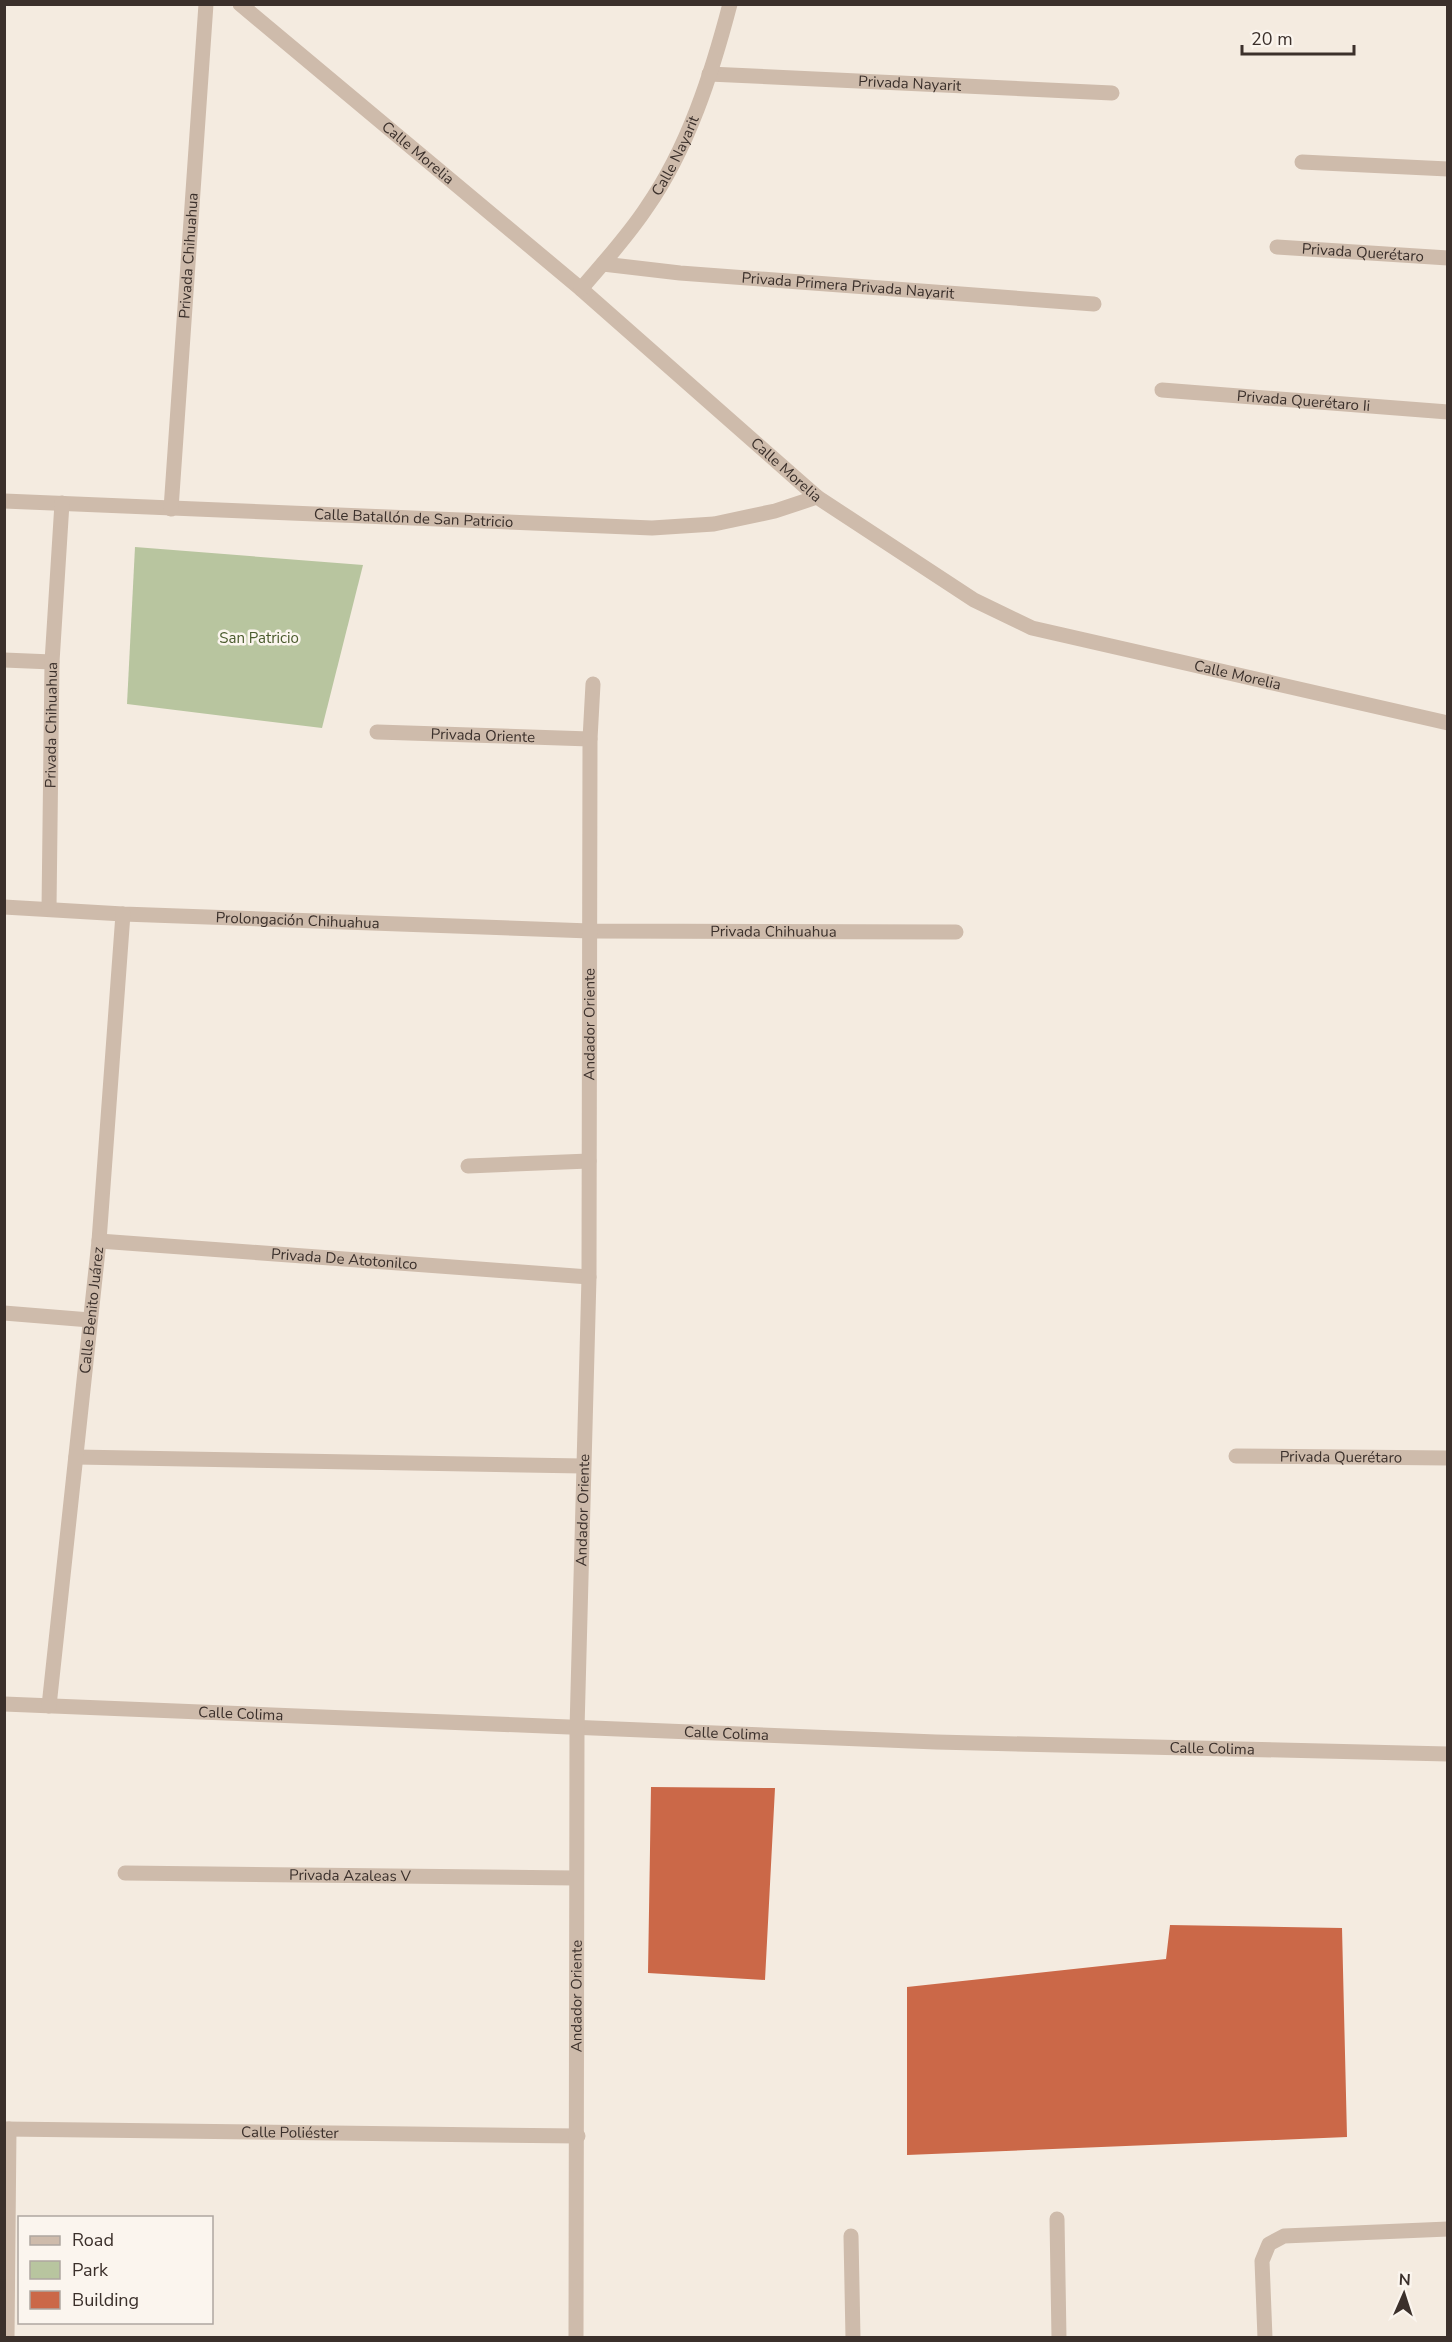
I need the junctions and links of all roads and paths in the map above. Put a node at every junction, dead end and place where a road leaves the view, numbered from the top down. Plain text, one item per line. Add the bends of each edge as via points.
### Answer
1 (206, 4) edge
2 (240, 4) edge
3 (730, 4) edge
4 (709, 74) junction
5 (1112, 93) dead end
6 (1302, 162) dead end
7 (1448, 169) edge
8 (1277, 247) dead end
9 (1448, 258) edge
10 (603, 264) junction
11 (582, 289) junction
12 (1094, 304) dead end
13 (1161, 390) dead end
14 (1448, 412) edge
15 (817, 498) junction
16 (4, 501) edge
17 (62, 503) junction
18 (171, 509) junction
19 (4, 660) edge
20 (52, 663) junction
21 (593, 684) dead end
22 (1448, 723) edge
23 (376, 732) dead end
24 (590, 739) junction
25 (4, 907) edge
26 (50, 909) junction
27 (123, 914) junction
28 (590, 931) junction
29 (956, 932) dead end
30 (589, 1161) junction
31 (468, 1166) dead end
32 (99, 1241) junction
33 (589, 1277) junction
34 (4, 1313) edge
35 (90, 1320) junction
36 (1236, 1456) dead end
37 (76, 1457) junction
38 (1448, 1458) edge
39 (583, 1466) junction
40 (4, 1704) edge
41 (49, 1706) junction
42 (577, 1729) junction
43 (1448, 1754) edge
44 (125, 1873) dead end
45 (576, 1878) junction
46 (7, 2129) edge
47 (578, 2136) junction
48 (1057, 2219) dead end
49 (1448, 2229) edge
50 (851, 2236) dead end
51 (8, 2337) edge
52 (576, 2337) edge
53 (853, 2337) edge
54 (1059, 2337) edge
55 (1265, 2337) edge

1 - 18 street, Privada Chihuahua
2 - 11 street, Calle Morelia
3 - 4 street, Calle Nayarit
4 - 5 street, Privada Nayarit
4 - 10 street, Calle Nayarit via 687,134 648,206
6 - 7 street
8 - 9 street, Privada Querétaro
10 - 11 street, Calle Nayarit
10 - 12 street, Privada Primera Privada Nayarit
11 - 15 street, Calle Morelia
13 - 14 street, Privada Querétaro Ii
15 - 18 street, Calle Batallón de San Patricio via 714,525 652,528
15 - 22 street, Calle Morelia via 974,600 1032,628
16 - 17 street, Calle Batallón de San Patricio
17 - 18 street, Calle Batallón de San Patricio
17 - 20 street, Privada Chihuahua
19 - 20 street
20 - 26 street, Privada Chihuahua
21 - 24 street, Andador Oriente
23 - 24 street, Privada Oriente
24 - 28 street, Andador Oriente
25 - 26 street, Prolongación Chihuahua
26 - 27 street, Prolongación Chihuahua
27 - 28 street, Prolongación Chihuahua
27 - 32 street, Calle Benito Juárez
28 - 29 street, Privada Chihuahua
28 - 30 street, Andador Oriente
30 - 31 street
30 - 33 street, Andador Oriente
32 - 33 street, Privada De Atotonilco
32 - 35 street, Calle Benito Juárez
33 - 39 street, Andador Oriente
34 - 35 street
35 - 37 street, Calle Benito Juárez
36 - 38 street, Privada Querétaro
37 - 39 street
37 - 41 street, Calle Benito Juárez
39 - 42 street, Andador Oriente
40 - 41 street, Calle Colima
41 - 42 street, Calle Colima
42 - 43 street, Calle Colima
42 - 45 street, Andador Oriente
44 - 45 street, Privada Azaleas V
45 - 47 street, Andador Oriente
46 - 47 street, Calle Poliéster
46 - 51 street
47 - 52 street, Andador Oriente
48 - 54 street
49 - 55 street via 1284,2236 1269,2244 1262,2261
50 - 53 street

